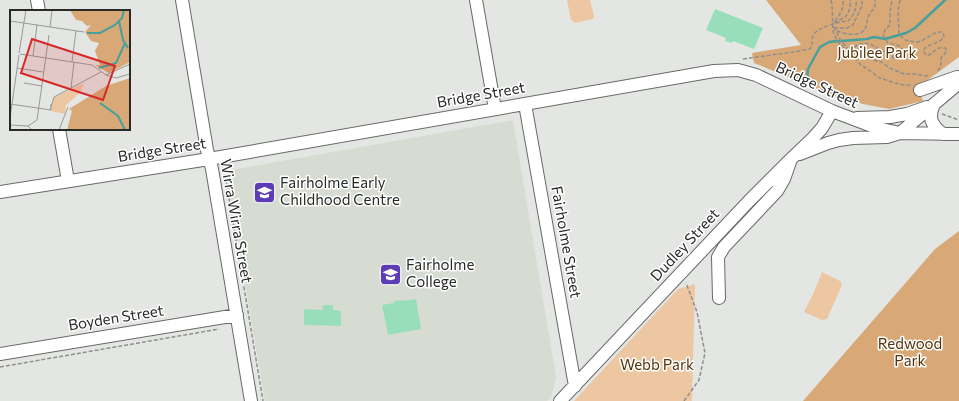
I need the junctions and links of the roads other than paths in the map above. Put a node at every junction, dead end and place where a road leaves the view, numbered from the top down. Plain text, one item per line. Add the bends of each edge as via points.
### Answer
1 (37, 0) edge
2 (182, 0) edge
3 (476, 0) edge
4 (39, 10) edge
5 (959, 79) edge
6 (959, 83) edge
7 (917, 87) road end
8 (525, 104) junction
9 (934, 104) junction
10 (494, 108) junction
11 (832, 111) junction
12 (850, 118) junction
13 (59, 130) edge
14 (900, 133) junction
15 (943, 134) junction
16 (959, 134) edge
17 (793, 157) junction
18 (209, 159) junction
19 (68, 181) junction
20 (0, 192) edge
21 (719, 298) dead end
22 (236, 315) junction
23 (0, 354) edge
24 (575, 386) junction
25 (252, 401) edge
26 (560, 401) edge

1 - 4 street
2 - 18 street, Wirra Wirra Street
3 - 10 street
5 - 7 street via 957,77
6 - 9 street
8 - 10 street, Bridge Street
8 - 11 street, Bridge Street via 714,71 738,70 756,75
8 - 24 street, Fairholme Street
9 - 12 street via 890,117
9 - 14 street
9 - 15 street via 931,111 933,125
10 - 18 street, Bridge Street
11 - 12 street, Bridge Street
11 - 17 street, Dudley Street via 822,128
12 - 14 street, Bridge Street via 876,128
13 - 19 street
14 - 15 street, Bridge Street
14 - 17 street via 887,137 839,140
15 - 16 street, Bridge Street
17 - 21 street via 777,191 724,247 718,257
17 - 24 street, Dudley Street
18 - 19 street, Bridge Street
18 - 22 street, Wirra Wirra Street
19 - 20 street, Bridge Street
22 - 23 street, Boyden Street
22 - 25 street, Wirra Wirra Street
24 - 26 street, Dudley Street

